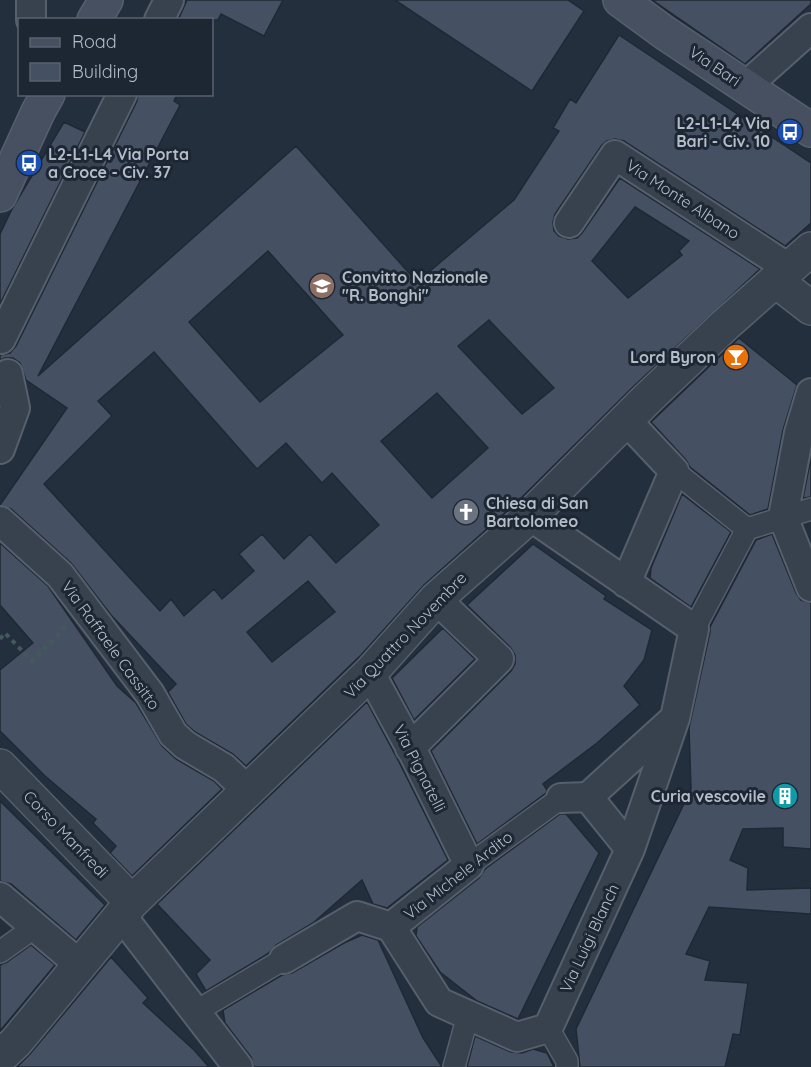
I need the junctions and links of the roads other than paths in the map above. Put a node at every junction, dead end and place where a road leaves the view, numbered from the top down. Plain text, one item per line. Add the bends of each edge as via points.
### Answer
1 (31, 0) edge
2 (106, 0) edge
3 (169, 0) edge
4 (620, 0) edge
5 (31, 18) edge
6 (95, 18) edge
7 (160, 18) edge
8 (811, 28) edge
9 (745, 87) junction
10 (121, 96) edge
11 (41, 100) edge
12 (811, 130) edge
13 (0, 195) edge
14 (569, 223) dead end
15 (792, 266) edge
16 (811, 308) edge
17 (1, 339) edge
18 (8, 374) dead end
19 (811, 393) edge
20 (626, 420) junction
21 (0, 449) edge
22 (674, 471) junction
23 (811, 509) edge
24 (530, 516) junction
25 (783, 517) junction
26 (0, 521) edge
27 (747, 529) junction
28 (626, 583) junction
29 (811, 587) edge
30 (436, 599) junction
31 (694, 629) junction
32 (370, 673) junction
33 (675, 718) junction
34 (410, 748) junction
35 (0, 766) edge
36 (248, 791) junction
37 (575, 798) junction
38 (630, 849) junction
39 (469, 865) junction
40 (0, 897) edge
41 (127, 909) junction
42 (35, 927) junction
43 (391, 927) junction
44 (0, 951) edge
45 (284, 959) joint
46 (80, 965) junction
47 (195, 1012) junction
48 (468, 1015) junction
49 (548, 1028) junction
50 (0, 1058) edge
51 (223, 1061) edge
52 (454, 1067) edge
53 (567, 1067) edge

1 - 5 street
2 - 6 main road
3 - 7 street
4 - 9 main road, Via Bari
8 - 9 street
9 - 12 main road, Via Bari
10 - 17 street
11 - 13 main road
14 - 15 street, Via Monte Albano via 615,155
15 - 16 street
15 - 20 street, Via Quattro Novembre
18 - 21 street via 15,408
19 - 25 street
20 - 22 street
20 - 24 street, Via Quattro Novembre
22 - 27 street
22 - 28 street
23 - 25 street
24 - 28 street
24 - 30 street, Via Quattro Novembre
25 - 27 street
25 - 29 street
26 - 36 street, Via Raffaele Cassitto via 60,575 150,694 172,734 224,768
27 - 31 street
28 - 31 street
30 - 32 street, Via Quattro Novembre
30 - 34 street via 499,659
31 - 33 street, Via Luigi Blanch
32 - 34 street, Via Pignatelli
32 - 36 street, Via Quattro Novembre
33 - 37 street
33 - 38 street, Via Luigi Blanch
34 - 39 street, Via Pignatelli
35 - 41 street, Corso Manfredi
36 - 41 street, Via Quattro Novembre
37 - 38 street
37 - 39 street, Via Michele Ardito
38 - 49 street, Via Luigi Blanch
39 - 43 street, Via Michele Ardito
40 - 42 street
41 - 46 street, Via Quattro Novembre
41 - 47 street
42 - 44 street
42 - 46 street
43 - 45 street, Via Michele Ardito via 357,916
43 - 48 street via 439,1002
45 - 47 street, Via Michele Ardito
46 - 50 street, Via Quattro Novembre
47 - 51 street
48 - 49 street via 518,1037
48 - 52 street
49 - 53 street

